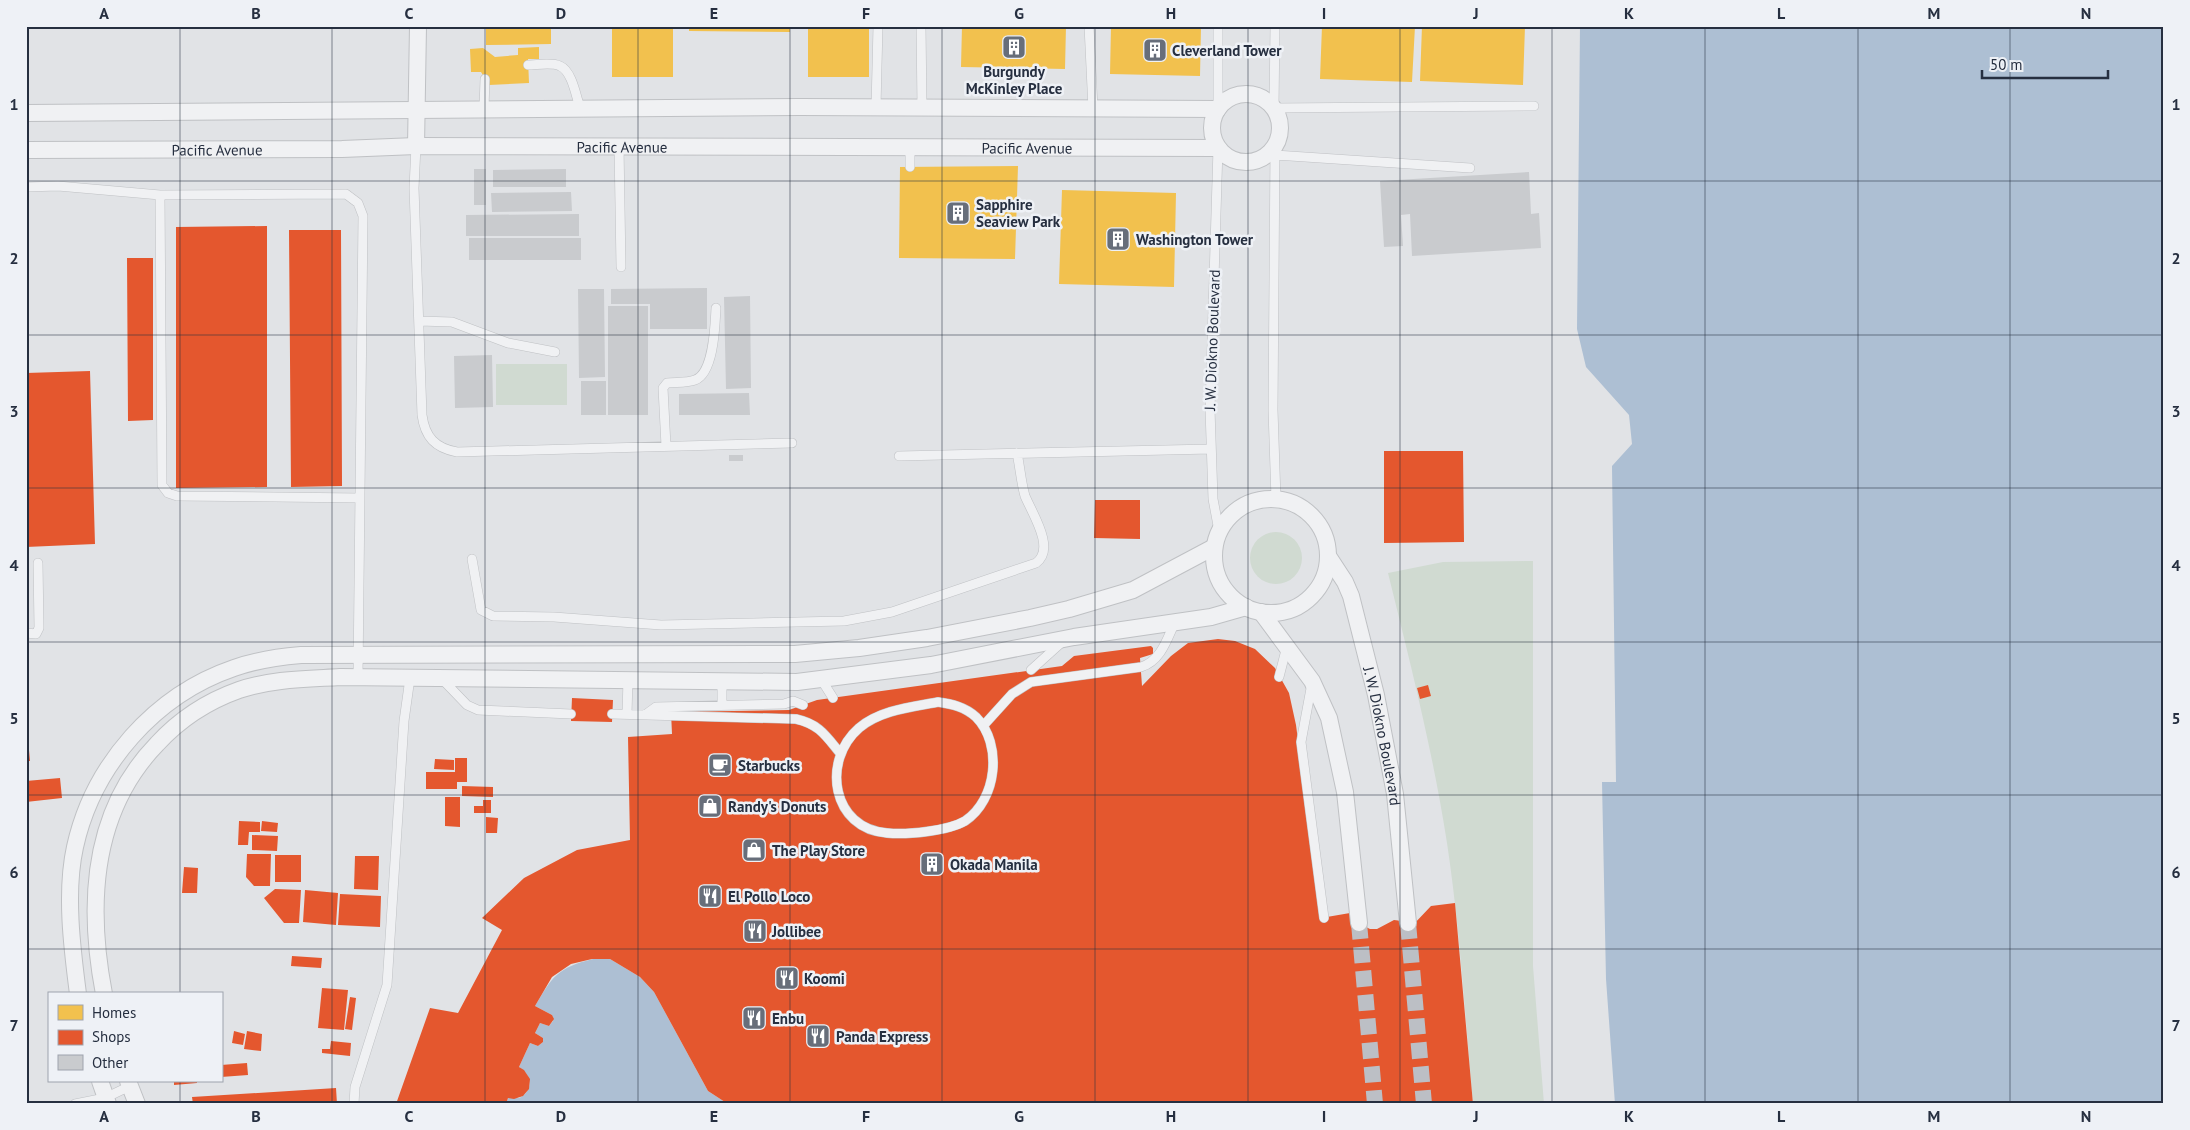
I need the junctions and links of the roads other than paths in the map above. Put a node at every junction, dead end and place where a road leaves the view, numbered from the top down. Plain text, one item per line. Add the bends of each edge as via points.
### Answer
1 (418, 26) edge
2 (878, 26) edge
3 (921, 26) edge
4 (1089, 26) edge
5 (1218, 26) edge
6 (1275, 26) edge
7 (528, 65) dead end
8 (485, 79) dead end
9 (1534, 106) dead end
10 (416, 108) junction
11 (484, 108) junction
12 (580, 108) junction
13 (876, 108) junction
14 (922, 108) junction
15 (1274, 108) junction
16 (1093, 109) junction
17 (1218, 109) junction
18 (26, 113) edge
19 (416, 146) junction
20 (619, 146) junction
21 (910, 146) junction
22 (1218, 148) junction
23 (26, 150) edge
24 (1275, 151) junction
25 (910, 167) dead end
26 (1470, 168) dead end
27 (26, 186) edge
28 (160, 195) junction
29 (621, 266) dead end
30 (716, 308) dead end
31 (419, 321) junction
32 (554, 352) dead end
33 (792, 443) dead end
34 (666, 446) junction
35 (1211, 449) junction
36 (1017, 453) junction
37 (899, 456) dead end
38 (360, 498) junction
39 (1276, 499) junction
40 (1219, 531) junction
41 (1214, 547) junction
42 (1328, 556) junction
43 (472, 558) dead end
44 (38, 563) dead end
45 (1254, 610) junction
46 (1175, 622) junction
47 (26, 634) edge
48 (1066, 638) junction
49 (1288, 646) junction
50 (358, 654) junction
51 (1031, 670) dead end
52 (358, 677) junction
53 (1279, 677) dead end
54 (410, 678) junction
55 (441, 678) junction
56 (628, 679) junction
57 (821, 679) junction
58 (722, 681) junction
59 (1312, 682) junction
60 (833, 698) dead end
61 (722, 705) junction
62 (803, 705) dead end
63 (572, 714) dead end
64 (612, 714) dead end
65 (626, 714) junction
66 (645, 715) junction
67 (983, 726) junction
68 (840, 753) junction
69 (1323, 913) dead end
70 (1359, 923) tunnel mouth
71 (1408, 923) tunnel mouth
72 (78, 992) edge
73 (104, 992) edge
74 (100, 1082) edge
75 (129, 1084) edge
76 (106, 1101) edge
77 (75, 1104) edge
78 (137, 1104) edge
79 (354, 1104) edge

1 - 10 street
2 - 13 lane
3 - 14 lane
4 - 16 lane
5 - 17 lane
6 - 15 lane
7 - 12 lane via 558,64 564,68
8 - 11 lane
9 - 15 lane
10 - 11 street
10 - 18 street
10 - 19 street
11 - 12 street
12 - 13 street
13 - 14 street
14 - 16 street
15 - 17 street via 1267,101 1246,94 1225,101
15 - 24 street via 1281,128
16 - 17 street
17 - 22 street via 1212,124
19 - 20 street, Pacific Avenue
19 - 23 street, Pacific Avenue
19 - 31 lane via 414,188
20 - 21 street, Pacific Avenue
20 - 29 lane
21 - 22 street, Pacific Avenue
21 - 25 lane
22 - 24 street via 1226,156 1246,163
22 - 35 lane, J. W. Diokno Boulevard
24 - 26 lane
24 - 39 lane via 1273,410
27 - 28 lane
28 - 38 lane via 162,485 168,493 177,496
28 - 38 lane via 346,194 358,203 363,216
30 - 34 lane via 713,344 705,370 695,380 667,383 663,388
31 - 32 lane via 452,322 508,343
31 - 34 lane via 424,428 429,438 446,450
33 - 34 lane
35 - 36 lane
35 - 40 lane, J. W. Diokno Boulevard via 1213,499
36 - 37 lane
36 - 43 lane via 1025,495 1043,541 1041,560 882,614 844,621 661,626 554,617 493,616 481,610
38 - 50 lane
39 - 40 street via 1249,503 1227,519
39 - 42 street via 1298,505 1315,518 1326,538
40 - 41 street
41 - 45 street via 1214,562 1220,582 1234,600
41 - 50 street via 1152,581 1112,598 1030,618 860,648 795,654
42 - 45 street via 1324,578 1312,596 1283,612
42 - 71 street, J. W. Diokno Boulevard via 1352,596 1370,668 1395,794
44 - 47 lane via 39,628 36,634
45 - 46 street
45 - 49 street
46 - 48 street
46 - 67 lane via 1159,655 1150,664 1031,682 1012,694
48 - 51 lane
48 - 57 street via 931,665
49 - 53 lane
49 - 59 street
50 - 52 lane
50 - 72 street via 301,655 266,659 234,668 197,683 160,708 135,732 98,785 75,848 72,935
52 - 54 street
52 - 73 street via 289,679 239,690 201,708 169,731 144,757 117,801 100,853 97,920
54 - 55 street
54 - 79 lane via 404,721 387,985 356,1087
55 - 56 street
55 - 63 lane via 467,705 478,710
56 - 58 street
56 - 65 lane
57 - 58 street via 797,682
57 - 60 lane
58 - 61 lane
59 - 69 lane via 1301,742
59 - 70 street via 1329,718 1341,770
61 - 62 lane via 784,704 793,700
61 - 66 lane via 656,707
64 - 65 lane
65 - 66 lane
66 - 68 lane via 808,721 822,730
67 - 68 lane via 965,709 938,702 913,707 860,726
67 - 68 lane via 992,754 990,788 975,813 955,826 886,833 861,824 845,808 838,793 836,778
74 - 76 street
75 - 76 lane
75 - 78 street
76 - 77 lane

